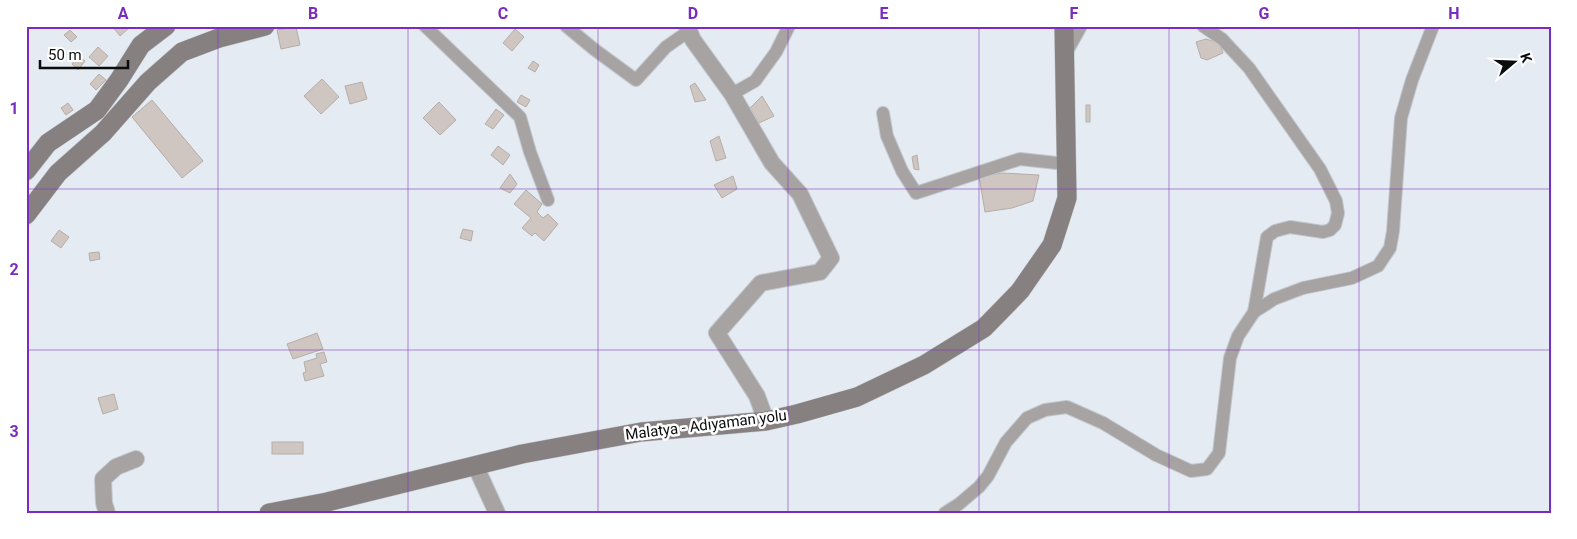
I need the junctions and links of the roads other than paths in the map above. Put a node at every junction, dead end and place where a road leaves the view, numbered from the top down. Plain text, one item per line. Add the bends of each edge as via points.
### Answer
1 (166, 26) edge
2 (265, 26) edge
3 (425, 26) edge
4 (566, 26) edge
5 (790, 26) edge
6 (1053, 26) edge
7 (1064, 26) edge
8 (1081, 26) edge
9 (1203, 26) edge
10 (1433, 26) edge
11 (688, 28) edge
12 (1065, 55) junction
13 (732, 94) junction
14 (884, 113) dead end
15 (1066, 164) junction
16 (26, 171) edge
17 (548, 200) dead end
18 (26, 215) edge
19 (1254, 312) junction
20 (766, 421) junction
21 (136, 459) dead end
22 (475, 465) junction
23 (322, 507) edge
24 (107, 513) edge
25 (269, 513) edge
26 (497, 513) edge
27 (945, 513) edge

1 - 16 main road via 141,45 97,110 48,143
2 - 18 main road via 182,52 58,174
3 - 17 street via 520,117
4 - 11 street via 636,80 666,46
5 - 13 street via 755,81
6 - 12 street
7 - 12 main road, Malatya - Adıyaman yolu
8 - 12 street
9 - 19 street via 1222,39 1249,68 1320,169 1336,201 1338,213 1330,230 1323,232 1290,227 1267,237
10 - 19 street via 1401,118 1390,248 1378,266 1352,278 1303,288 1274,299
11 - 13 street
12 - 15 main road, Malatya - Adıyaman yolu
13 - 20 street via 772,163 800,194 831,258 820,272 761,284 716,333 757,396
14 - 15 street via 887,136 902,171 916,193 1020,159
15 - 20 main road, Malatya - Adıyaman yolu via 1067,198 1052,245 1020,291 984,328 924,365 857,397
19 - 27 street via 1238,336 1230,358 1219,453 1206,469 1192,471 1156,455 1103,423 1067,408 1045,410 1028,418 1006,442 979,487
20 - 22 main road, Malatya - Adıyaman yolu via 641,432
21 - 24 street via 116,467 103,480
22 - 23 main road, Malatya - Adıyaman yolu
22 - 26 street
23 - 25 main road, Malatya - Adıyaman yolu

